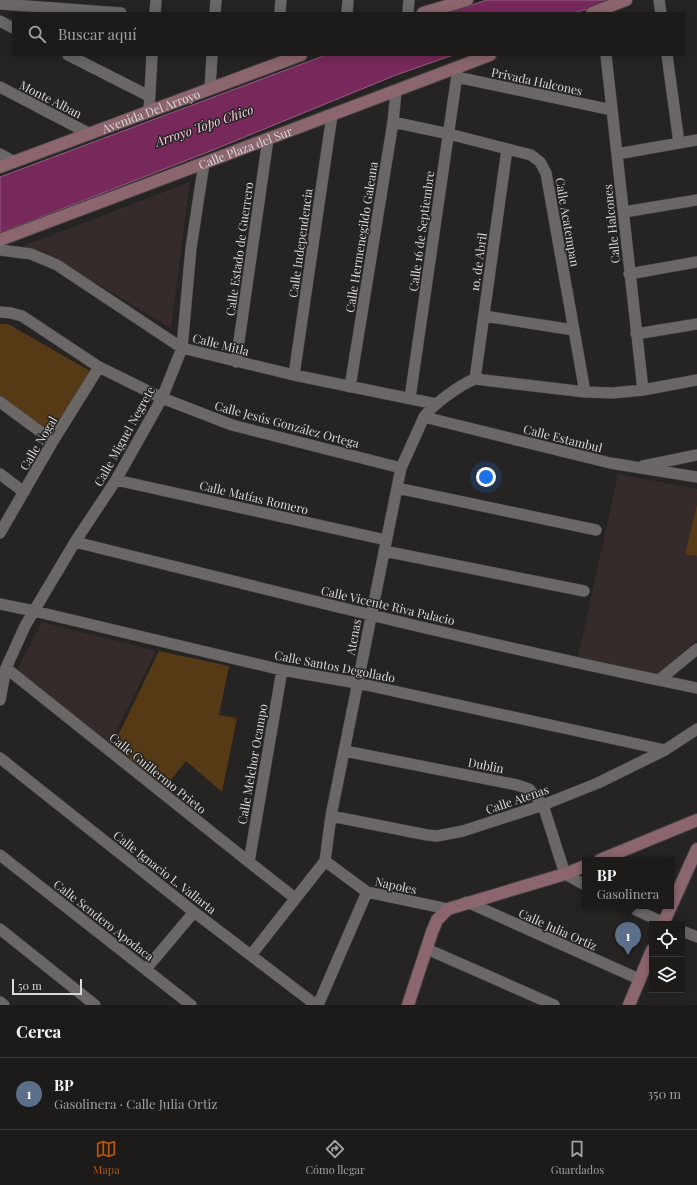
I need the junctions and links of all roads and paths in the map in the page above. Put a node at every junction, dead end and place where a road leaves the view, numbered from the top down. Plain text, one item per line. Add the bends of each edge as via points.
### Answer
1 (156, 0) edge
2 (216, 0) edge
3 (281, 0) edge
4 (348, 0) edge
5 (409, 0) edge
6 (467, 0) edge
7 (626, 0) edge
8 (659, 0) edge
9 (0, 4) edge
10 (79, 5) edge
11 (116, 12) edge
12 (155, 12) edge
13 (215, 12) edge
14 (280, 12) edge
15 (347, 12) edge
16 (408, 12) edge
17 (426, 12) edge
18 (599, 12) edge
19 (661, 12) edge
20 (0, 21) edge
21 (12, 27) edge
22 (70, 56) edge
23 (152, 56) edge
24 (212, 56) edge
25 (295, 56) edge
26 (488, 56) edge
27 (606, 56) edge
28 (667, 56) edge
29 (278, 59) edge
30 (457, 73) junction
31 (0, 87) edge
32 (210, 88) junction
33 (396, 92) junction
34 (149, 96) junction
35 (612, 110) junction
36 (149, 111) junction
37 (332, 115) junction
38 (392, 122) junction
39 (90, 134) junction
40 (449, 134) junction
41 (268, 139) junction
42 (697, 140) edge
43 (679, 143) junction
44 (507, 148) junction
45 (0, 154) edge
46 (617, 154) junction
47 (15, 162) junction
48 (204, 163) junction
49 (0, 167) edge
50 (697, 200) edge
51 (624, 212) junction
52 (0, 240) edge
53 (0, 250) edge
54 (697, 262) edge
55 (629, 274) junction
56 (0, 312) edge
57 (484, 316) junction
58 (697, 324) edge
59 (574, 330) junction
60 (636, 334) junction
61 (182, 348) junction
62 (236, 362) junction
63 (99, 367) junction
64 (294, 375) junction
65 (475, 379) junction
66 (697, 380) edge
67 (350, 387) junction
68 (643, 390) junction
69 (585, 392) junction
70 (162, 398) junction
71 (410, 398) junction
72 (0, 402) edge
73 (436, 404) junction
74 (424, 417) junction
75 (53, 441) junction
76 (697, 455) edge
77 (636, 467) junction
78 (401, 468) junction
79 (0, 474) edge
80 (697, 477) edge
81 (116, 480) junction
82 (397, 488) junction
83 (24, 492) junction
84 (596, 530) dead end
85 (0, 533) edge
86 (75, 542) junction
87 (385, 546) junction
88 (584, 591) dead end
89 (0, 604) edge
90 (34, 611) junction
91 (371, 615) junction
92 (697, 649) edge
93 (6, 668) junction
94 (282, 670) junction
95 (659, 680) junction
96 (357, 683) junction
97 (697, 688) edge
98 (0, 700) edge
99 (697, 729) edge
100 (665, 750) junction
101 (345, 751) junction
102 (0, 758) edge
103 (543, 805) junction
104 (331, 816) junction
105 (697, 820) edge
106 (697, 849) edge
107 (0, 855) edge
108 (607, 857) edge
109 (325, 861) junction
110 (249, 862) junction
111 (582, 867) edge
112 (565, 874) junction
113 (582, 883) edge
114 (367, 892) junction
115 (295, 898) junction
116 (467, 902) junction
117 (674, 903) edge
118 (448, 909) junction
119 (634, 909) edge
120 (671, 909) edge
121 (194, 912) junction
122 (659, 921) edge
123 (666, 921) edge
124 (0, 929) edge
125 (685, 932) edge
126 (697, 937) edge
127 (427, 949) junction
128 (251, 955) junction
129 (649, 957) edge
130 (146, 969) junction
131 (639, 979) junction
132 (0, 1002) edge
133 (4, 1005) edge
134 (95, 1005) edge
135 (191, 1005) edge
136 (317, 1005) edge
137 (408, 1005) edge
138 (554, 1005) edge
139 (629, 1005) edge

1 - 12 street
2 - 13 street
3 - 14 street
4 - 15 street
5 - 16 street
6 - 17 street
7 - 18 street
8 - 19 street
9 - 10 street
10 - 11 street
20 - 21 street
22 - 34 street
23 - 34 street
24 - 32 street
25 - 29 street, Avenida Del Arroyo
26 - 30 street, Calle Plaza del Sur
27 - 35 street, Calle Halcones
28 - 43 street
29 - 32 street, Avenida Del Arroyo
30 - 33 street, Calle Plaza del Sur
30 - 35 street, Privada Halcones
30 - 40 street, Calle 16 de Septiembre
31 - 39 street, Monte Alban
32 - 36 street, Avenida Del Arroyo
33 - 37 street, Calle Plaza del Sur
33 - 38 street, Calle Hermenegildo Galeana
34 - 36 street
35 - 46 street, Calle Halcones
36 - 39 street, Avenida Del Arroyo
37 - 41 street, Calle Plaza del Sur
37 - 64 street, Calle Independencia
38 - 40 street, Calle Acatempan
38 - 67 street, Calle Hermenegildo Galeana
39 - 47 street, Avenida Del Arroyo
40 - 44 street, Calle Acatempan
40 - 71 street, Calle 16 de Septiembre
41 - 48 street, Calle Plaza del Sur
41 - 62 street, Calle Estado de Guerrero
42 - 43 street
43 - 46 street
44 - 57 street, 1o. de Abril
44 - 59 street, Calle Acatempan via 537,158 544,167
45 - 47 street
46 - 51 street, Calle Halcones
47 - 49 street, Avenida Del Arroyo
48 - 52 street, Calle Plaza del Sur
48 - 61 street, Calle Miguel Negrete via 191,248
50 - 51 street
51 - 55 street, Calle Halcones
53 - 61 street, Calle Mitla via 31,254 57,265
54 - 55 street
55 - 60 street, Calle Halcones
56 - 63 street, Calle Jesús González Ortega via 22,316
57 - 59 street
57 - 65 street, 1o. de Abril
58 - 60 street
59 - 69 street, Calle Acatempan
60 - 68 street, Calle Halcones
61 - 62 street, Calle Mitla
61 - 70 street, Calle Miguel Negrete
62 - 64 street, Calle Mitla
63 - 70 street, Calle Jesús González Ortega
63 - 75 street, Calle Nogal
64 - 67 street, Calle Mitla
65 - 69 street
65 - 73 street, Atenas
66 - 68 street
67 - 71 street, Calle Mitla
68 - 69 street
70 - 78 street, Calle Jesús González Ortega via 232,425
70 - 81 street, Calle Miguel Negrete
71 - 73 street, Calle Mitla
72 - 75 street
73 - 74 street, Atenas
74 - 77 street, Calle Estambul via 610,463
74 - 78 street, Atenas
75 - 83 street, Calle Nogal
76 - 77 street
77 - 80 street, Calle Estambul
78 - 82 street, Atenas
79 - 83 street
81 - 86 street, Calle Miguel Negrete
81 - 87 street, Calle Matías Romero
82 - 84 street
82 - 87 street, Atenas
83 - 85 street, Calle Nogal
86 - 90 street, Calle Miguel Negrete
86 - 91 street, Calle Vicente Riva Palacio
87 - 88 street, Calle Matías Romero
87 - 91 street, Atenas
89 - 90 street, Calle Santos Degollado
90 - 93 street, Calle Miguel Negrete
90 - 94 street, Calle Santos Degollado
91 - 95 street, Calle Vicente Riva Palacio
91 - 96 street, Atenas
92 - 95 street
93 - 98 street, Calle Miguel Negrete
93 - 110 street, Calle Guillermo Prieto
94 - 96 street, Calle Santos Degollado
94 - 110 street, Calle Melchor Ocampo
95 - 97 street, Calle Vicente Riva Palacio
96 - 100 street, Calle Santos Degollado
96 - 101 street, Atenas
99 - 100 street, Calle Atenas
100 - 103 street, Calle Atenas via 598,783
101 - 103 street, Dublin via 517,785 529,789
101 - 104 street, Atenas
102 - 121 street, Calle Ignacio L. Vallarta
103 - 104 street, Calle Atenas via 463,831 437,836
103 - 112 street, Dublin
104 - 109 street, Atenas
105 - 108 street
106 - 117 street
107 - 130 street, Calle Sendero Apodaca
109 - 114 street, Napoles
109 - 115 street
110 - 115 street, Calle Guillermo Prieto
111 - 112 street
112 - 113 street
112 - 116 street
114 - 118 street, Napoles
114 - 136 street
115 - 128 street
116 - 118 street
116 - 131 street, Calle Julia Ortiz
118 - 127 street via 437,920
119 - 122 street
120 - 123 street
121 - 128 street, Calle Ignacio L. Vallarta
121 - 130 street
124 - 134 street
125 - 126 street
127 - 137 street
127 - 138 street
128 - 136 street, Calle Ignacio L. Vallarta
129 - 131 street
130 - 135 street, Calle Sendero Apodaca
131 - 139 street
132 - 133 street

